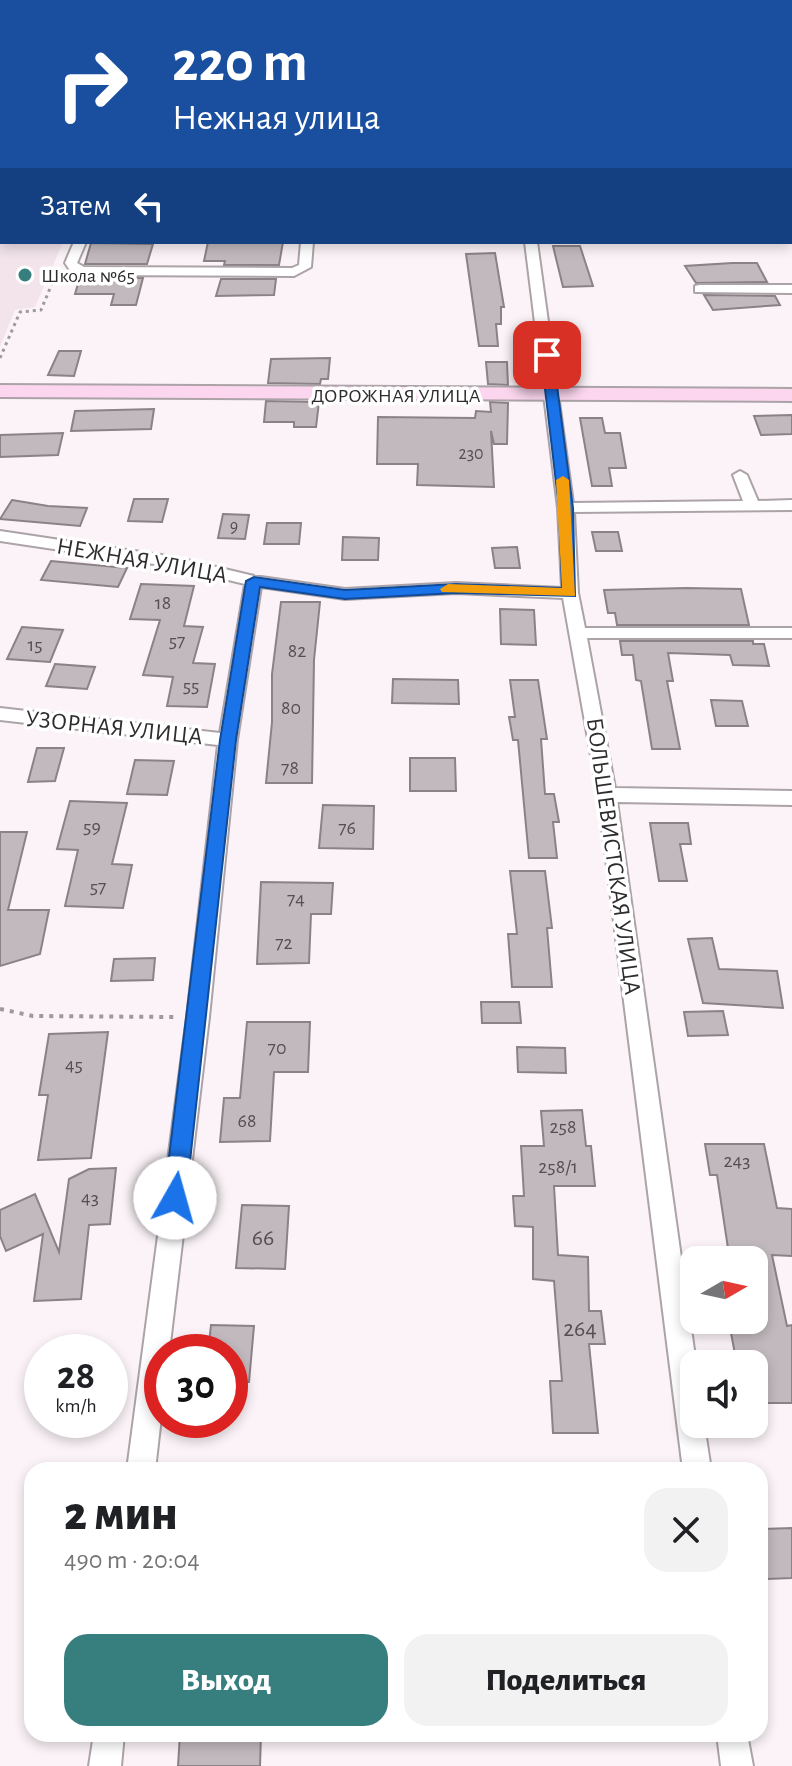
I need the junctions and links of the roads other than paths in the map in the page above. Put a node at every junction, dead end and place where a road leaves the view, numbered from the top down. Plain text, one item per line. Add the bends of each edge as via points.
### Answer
1 (79, 244) edge
2 (307, 244) edge
3 (531, 244) edge
4 (699, 289) dead end
5 (792, 289) edge
6 (0, 391) edge
7 (552, 395) junction
8 (792, 395) edge
9 (740, 475) dead end
10 (752, 505) junction
11 (792, 505) edge
12 (566, 508) junction
13 (0, 536) edge
14 (254, 581) junction
15 (570, 593) junction
16 (580, 633) junction
17 (790, 638) edge
18 (0, 714) edge
19 (228, 740) junction
20 (607, 795) junction
21 (792, 798) edge
22 (142, 1462) edge
23 (696, 1462) edge
24 (108, 1742) edge
25 (733, 1742) edge
26 (105, 1766) edge
27 (737, 1766) edge

1 - 2 street via 71,263 84,271 294,272 305,267
3 - 7 street, БОЛЬШЕВИСТСКАЯ УЛИЦА
4 - 5 street
6 - 7 street, ДОРОЖНАЯ УЛИЦА
7 - 8 street, ДОРОЖНАЯ УЛИЦА via 725,400
7 - 12 street, БОЛЬШЕВИСТСКАЯ УЛИЦА
9 - 10 street
10 - 11 street
10 - 12 street
12 - 15 street, БОЛЬШЕВИСТСКАЯ УЛИЦА
13 - 14 street, НЕЖНАЯ УЛИЦА via 174,562
14 - 15 street, НЕЖНАЯ УЛИЦА via 345,594 456,588
14 - 19 street
15 - 16 street, БОЛЬШЕВИСТСКАЯ УЛИЦА
16 - 17 street
16 - 20 street, БОЛЬШЕВИСТСКАЯ УЛИЦА
18 - 19 street, УЗОРНАЯ УЛИЦА
19 - 22 street
20 - 21 street
20 - 23 street, БОЛЬШЕВИСТСКАЯ УЛИЦА
24 - 26 street
25 - 27 street

